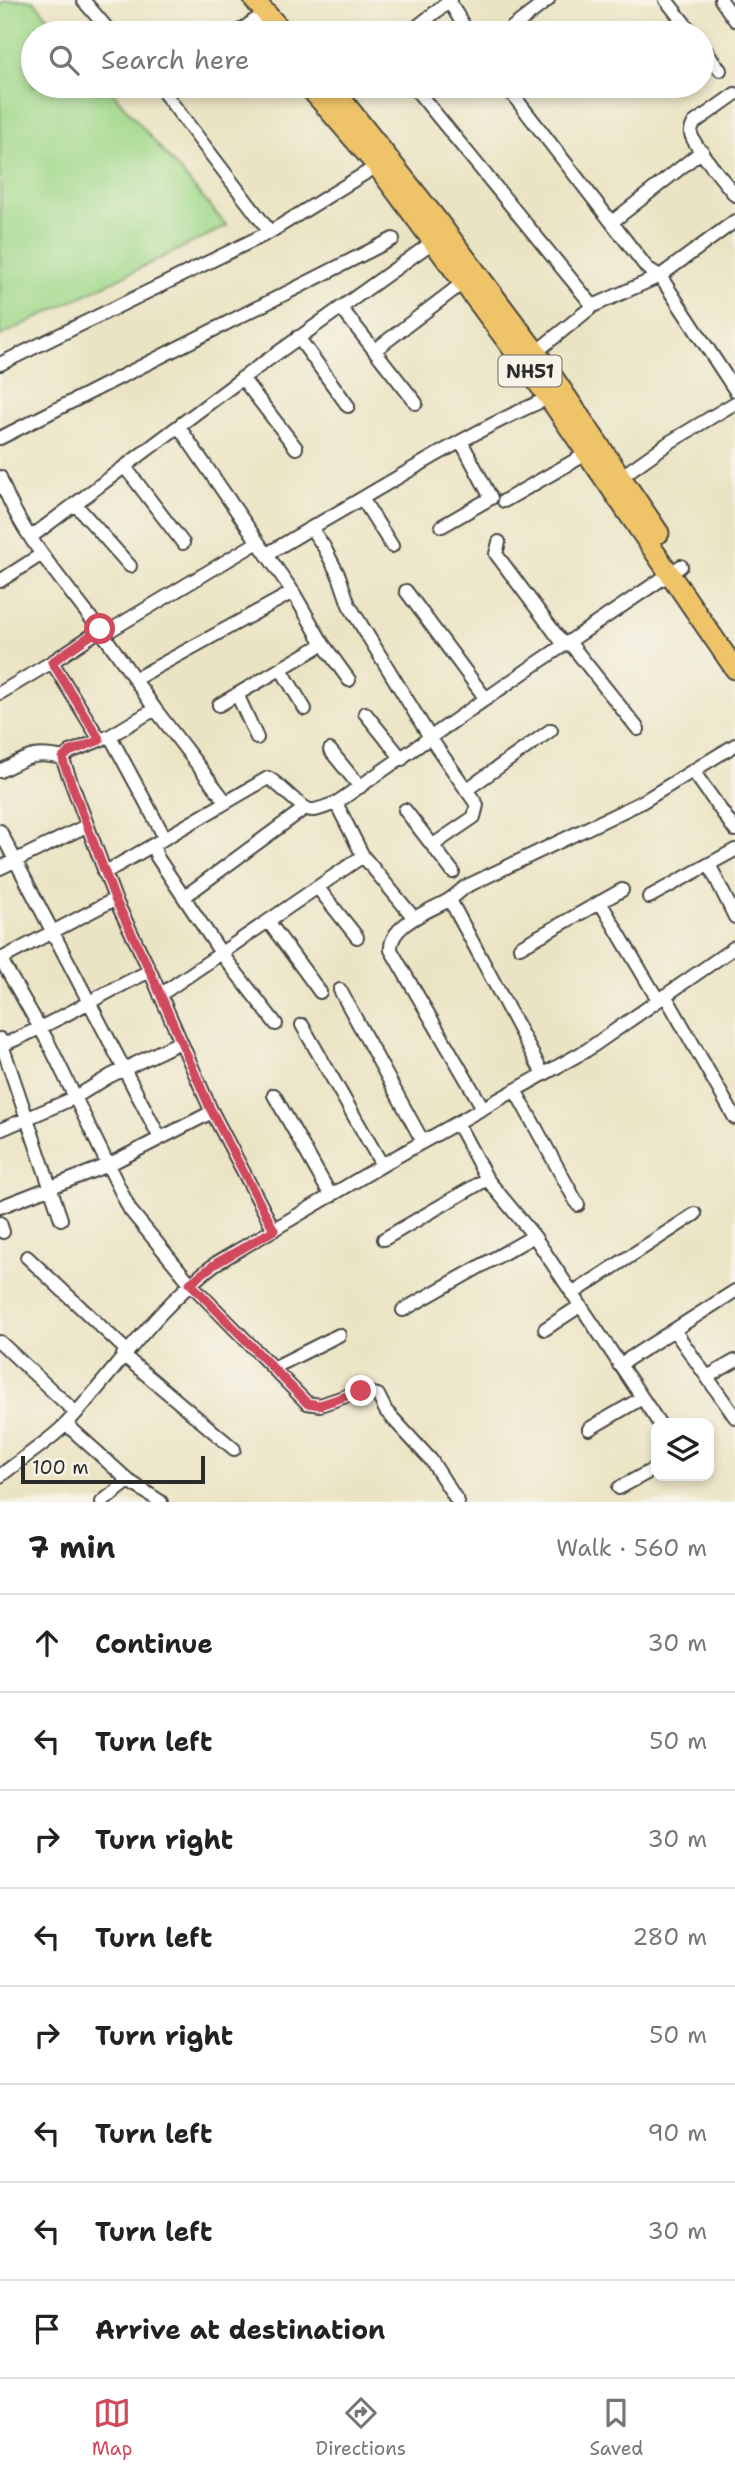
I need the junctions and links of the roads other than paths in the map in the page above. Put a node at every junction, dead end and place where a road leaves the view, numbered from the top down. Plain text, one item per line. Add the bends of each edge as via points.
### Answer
1 (83, 0) edge
2 (239, 0) edge
3 (548, 0) edge
4 (666, 0) edge
5 (721, 0) edge
6 (450, 1) edge
7 (259, 18) edge
8 (735, 20) edge
9 (101, 21) edge
10 (424, 21) edge
11 (461, 21) edge
12 (521, 21) edge
13 (683, 21) edge
14 (714, 62) edge
15 (720, 70) dead end
16 (735, 94) edge
17 (173, 98) edge
18 (318, 98) edge
19 (340, 98) edge
20 (423, 98) edge
21 (515, 98) edge
22 (702, 151) junction
23 (377, 166) junction
24 (735, 195) edge
25 (735, 221) edge
26 (612, 222) junction
27 (270, 232) junction
28 (440, 237) junction
29 (393, 239) dead end
30 (660, 276) junction
31 (464, 282) junction
32 (593, 306) junction
33 (341, 308) junction
34 (298, 337) junction
35 (375, 350) junction
36 (536, 352) junction
37 (0, 364) edge
38 (242, 378) junction
39 (735, 390) edge
40 (549, 398) junction
41 (416, 403) dead end
42 (735, 403) edge
43 (348, 406) dead end
44 (178, 427) junction
45 (0, 438) edge
46 (462, 443) junction
47 (296, 449) dead end
48 (588, 453) junction
49 (125, 467) junction
50 (0, 477) edge
51 (615, 481) junction
52 (363, 499) junction
53 (504, 501) dead end
54 (75, 504) junction
55 (442, 526) dead end
56 (311, 528) junction
57 (31, 537) junction
58 (183, 542) dead end
59 (258, 542) junction
60 (499, 542) dead end
61 (392, 546) dead end
62 (42, 554) junction
63 (267, 554) junction
64 (131, 566) dead end
65 (676, 570) junction
66 (0, 581) edge
67 (406, 591) dead end
68 (293, 592) junction
69 (102, 632) junction
70 (566, 643) junction
71 (323, 645) junction
72 (735, 648) edge
73 (52, 662) junction
74 (281, 669) junction
75 (735, 669) edge
76 (135, 679) junction
77 (348, 680) dead end
78 (0, 693) edge
79 (237, 694) junction
80 (486, 699) junction
81 (219, 705) dead end
82 (155, 709) junction
83 (305, 709) dead end
84 (365, 713) dead end
85 (638, 729) dead end
86 (551, 730) dead end
87 (105, 738) junction
88 (257, 738) dead end
89 (431, 739) junction
90 (735, 745) edge
91 (330, 750) dead end
92 (63, 758) junction
93 (402, 759) junction
94 (0, 771) edge
95 (693, 771) junction
96 (360, 787) junction
97 (466, 790) junction
98 (226, 802) junction
99 (336, 803) junction
100 (305, 808) junction
101 (405, 810) dead end
102 (86, 827) junction
103 (735, 830) edge
104 (0, 831) edge
105 (165, 838) junction
106 (153, 845) junction
107 (433, 845) junction
108 (735, 850) edge
109 (363, 856) junction
110 (15, 860) junction
111 (709, 864) junction
112 (0, 868) edge
113 (453, 872) dead end
114 (104, 873) junction
115 (318, 888) junction
116 (622, 890) dead end
117 (184, 897) junction
118 (649, 897) dead end
119 (115, 899) junction
120 (450, 900) junction
121 (600, 902) junction
122 (735, 916) edge
123 (414, 918) junction
124 (268, 921) junction
125 (51, 932) junction
126 (356, 937) dead end
127 (520, 947) dead end
128 (735, 947) edge
129 (221, 953) junction
130 (1, 961) edge
131 (150, 971) junction
132 (340, 990) dead end
133 (320, 992) dead end
134 (160, 995) junction
135 (662, 997) junction
136 (90, 1000) junction
137 (276, 1024) dead end
138 (302, 1025) dead end
139 (40, 1029) junction
140 (180, 1042) junction
141 (1, 1044) edge
142 (125, 1069) junction
143 (543, 1074) junction
144 (515, 1090) junction
145 (274, 1095) dead end
146 (74, 1098) junction
147 (484, 1108) junction
148 (212, 1112) junction
149 (28, 1118) junction
150 (735, 1118) edge
151 (457, 1123) junction
152 (0, 1130) edge
153 (160, 1138) junction
154 (423, 1142) junction
155 (108, 1165) junction
156 (382, 1166) junction
157 (487, 1180) junction
158 (50, 1188) junction
159 (331, 1196) junction
160 (578, 1205) dead end
161 (0, 1208) edge
162 (695, 1214) dead end
163 (61, 1219) dead end
164 (274, 1230) junction
165 (534, 1236) junction
166 (384, 1239) dead end
167 (27, 1257) dead end
168 (190, 1283) junction
169 (735, 1291) edge
170 (572, 1294) junction
171 (580, 1306) junction
172 (403, 1310) dead end
173 (545, 1329) dead end
174 (674, 1330) junction
175 (339, 1335) dead end
176 (0, 1342) edge
177 (125, 1353) junction
178 (735, 1361) edge
179 (619, 1365) junction
180 (273, 1368) junction
181 (707, 1377) junction
182 (642, 1398) junction
183 (76, 1413) junction
184 (735, 1417) edge
185 (656, 1418) edge
186 (66, 1424) junction
187 (589, 1429) dead end
188 (234, 1449) dead end
189 (651, 1471) edge
190 (0, 1476) edge
191 (129, 1480) junction
192 (619, 1488) dead end
193 (102, 1502) edge
194 (161, 1502) edge
195 (458, 1502) edge

1 - 9 street
2 - 7 highway
3 - 12 street
4 - 13 street
5 - 8 street
6 - 10 street
6 - 11 street
14 - 15 street
16 - 22 street via 694,123 691,136
17 - 27 street
18 - 23 highway, NH51
19 - 28 highway, NH51
20 - 32 street
21 - 26 street
22 - 24 street
22 - 26 street
23 - 27 street
23 - 28 highway, NH51
25 - 30 street
26 - 30 street via 647,268
27 - 37 street
28 - 31 highway, NH51
28 - 33 street
28 - 36 highway, NH51
29 - 45 street
30 - 32 street
30 - 39 street
31 - 35 street
31 - 40 highway, NH51
32 - 36 street
33 - 34 street
33 - 35 street
34 - 38 street
34 - 43 street
35 - 41 street
36 - 51 highway, NH51
38 - 44 street
38 - 47 street
40 - 46 street
40 - 48 highway, NH51
42 - 51 street
44 - 49 street
44 - 59 street
46 - 52 street
46 - 55 street via 491,498
48 - 51 highway, NH51
48 - 53 street
49 - 54 street
49 - 58 street
50 - 57 street via 9,504
51 - 65 highway, NH51
52 - 56 street
52 - 61 street
54 - 57 street
54 - 64 street
56 - 63 street
56 - 89 street via 339,576 349,605
57 - 62 street
59 - 63 street
59 - 69 street
60 - 70 street via 496,554
62 - 66 street
62 - 69 street
63 - 68 street
65 - 70 street
65 - 72 highway, NH51
65 - 75 highway, NH51
67 - 80 street
68 - 71 street
68 - 76 street
69 - 73 street
69 - 76 street
70 - 80 street
70 - 85 street
71 - 74 street
71 - 77 street
73 - 78 street
73 - 87 street
74 - 79 street
74 - 83 street
76 - 82 street
79 - 81 street
79 - 88 street
80 - 89 street
82 - 87 street
82 - 98 street
84 - 93 street
86 - 97 street
87 - 92 street
87 - 105 street
89 - 93 street
89 - 97 street
90 - 95 street
91 - 96 street
92 - 94 street via 34,755
92 - 102 street
93 - 96 street
95 - 103 street
95 - 120 street via 642,802 465,887
96 - 99 street
97 - 107 street via 477,814
98 - 100 street via 268,778
98 - 105 street
99 - 100 street via 312,811
99 - 109 street
100 - 117 street
101 - 107 street
102 - 110 street
102 - 114 street
104 - 110 street
105 - 106 street
106 - 114 street
106 - 117 street
107 - 113 street
108 - 111 street
109 - 115 street
109 - 123 street
110 - 112 street
110 - 125 street
111 - 118 street
111 - 122 street
114 - 119 street
115 - 124 street
115 - 126 street
116 - 121 street
117 - 129 street
119 - 125 street
119 - 131 street
120 - 123 street
120 - 143 street
121 - 127 street
121 - 135 street
123 - 147 street via 394,936 391,950
124 - 129 street
124 - 133 street
125 - 130 street
125 - 136 street
128 - 135 street
129 - 134 street
129 - 137 street
130 - 139 street
131 - 134 street
131 - 136 street
132 - 154 street
134 - 140 street
135 - 143 street via 587,1050
135 - 150 street
136 - 139 street
136 - 142 street
138 - 156 street
139 - 141 street
139 - 146 street
140 - 142 street
140 - 148 street
141 - 149 street
142 - 146 street
142 - 153 street
143 - 144 street
144 - 147 street
144 - 160 street
145 - 159 street
146 - 149 street
146 - 155 street
147 - 151 street
148 - 153 street
148 - 164 street
149 - 152 street
149 - 158 street
151 - 154 street
151 - 157 street
153 - 155 street
154 - 156 street
155 - 158 street
155 - 168 street via 130,1210
156 - 159 street
157 - 165 street
157 - 166 street
158 - 161 street
158 - 163 street
159 - 164 street
162 - 170 street
164 - 168 street
165 - 170 street
165 - 172 street
167 - 177 street
168 - 177 street
168 - 180 street
169 - 174 street
170 - 171 street
171 - 173 street
171 - 179 street
174 - 179 street
174 - 181 street
175 - 180 street
176 - 183 street
177 - 183 street
177 - 188 street
178 - 181 street
179 - 182 street
180 - 195 street via 313,1406 361,1391 378,1395 386,1411 431,1460
181 - 184 street
182 - 185 street
182 - 187 street
183 - 186 street
186 - 190 street
186 - 191 street
189 - 192 street
191 - 193 street
191 - 194 street

